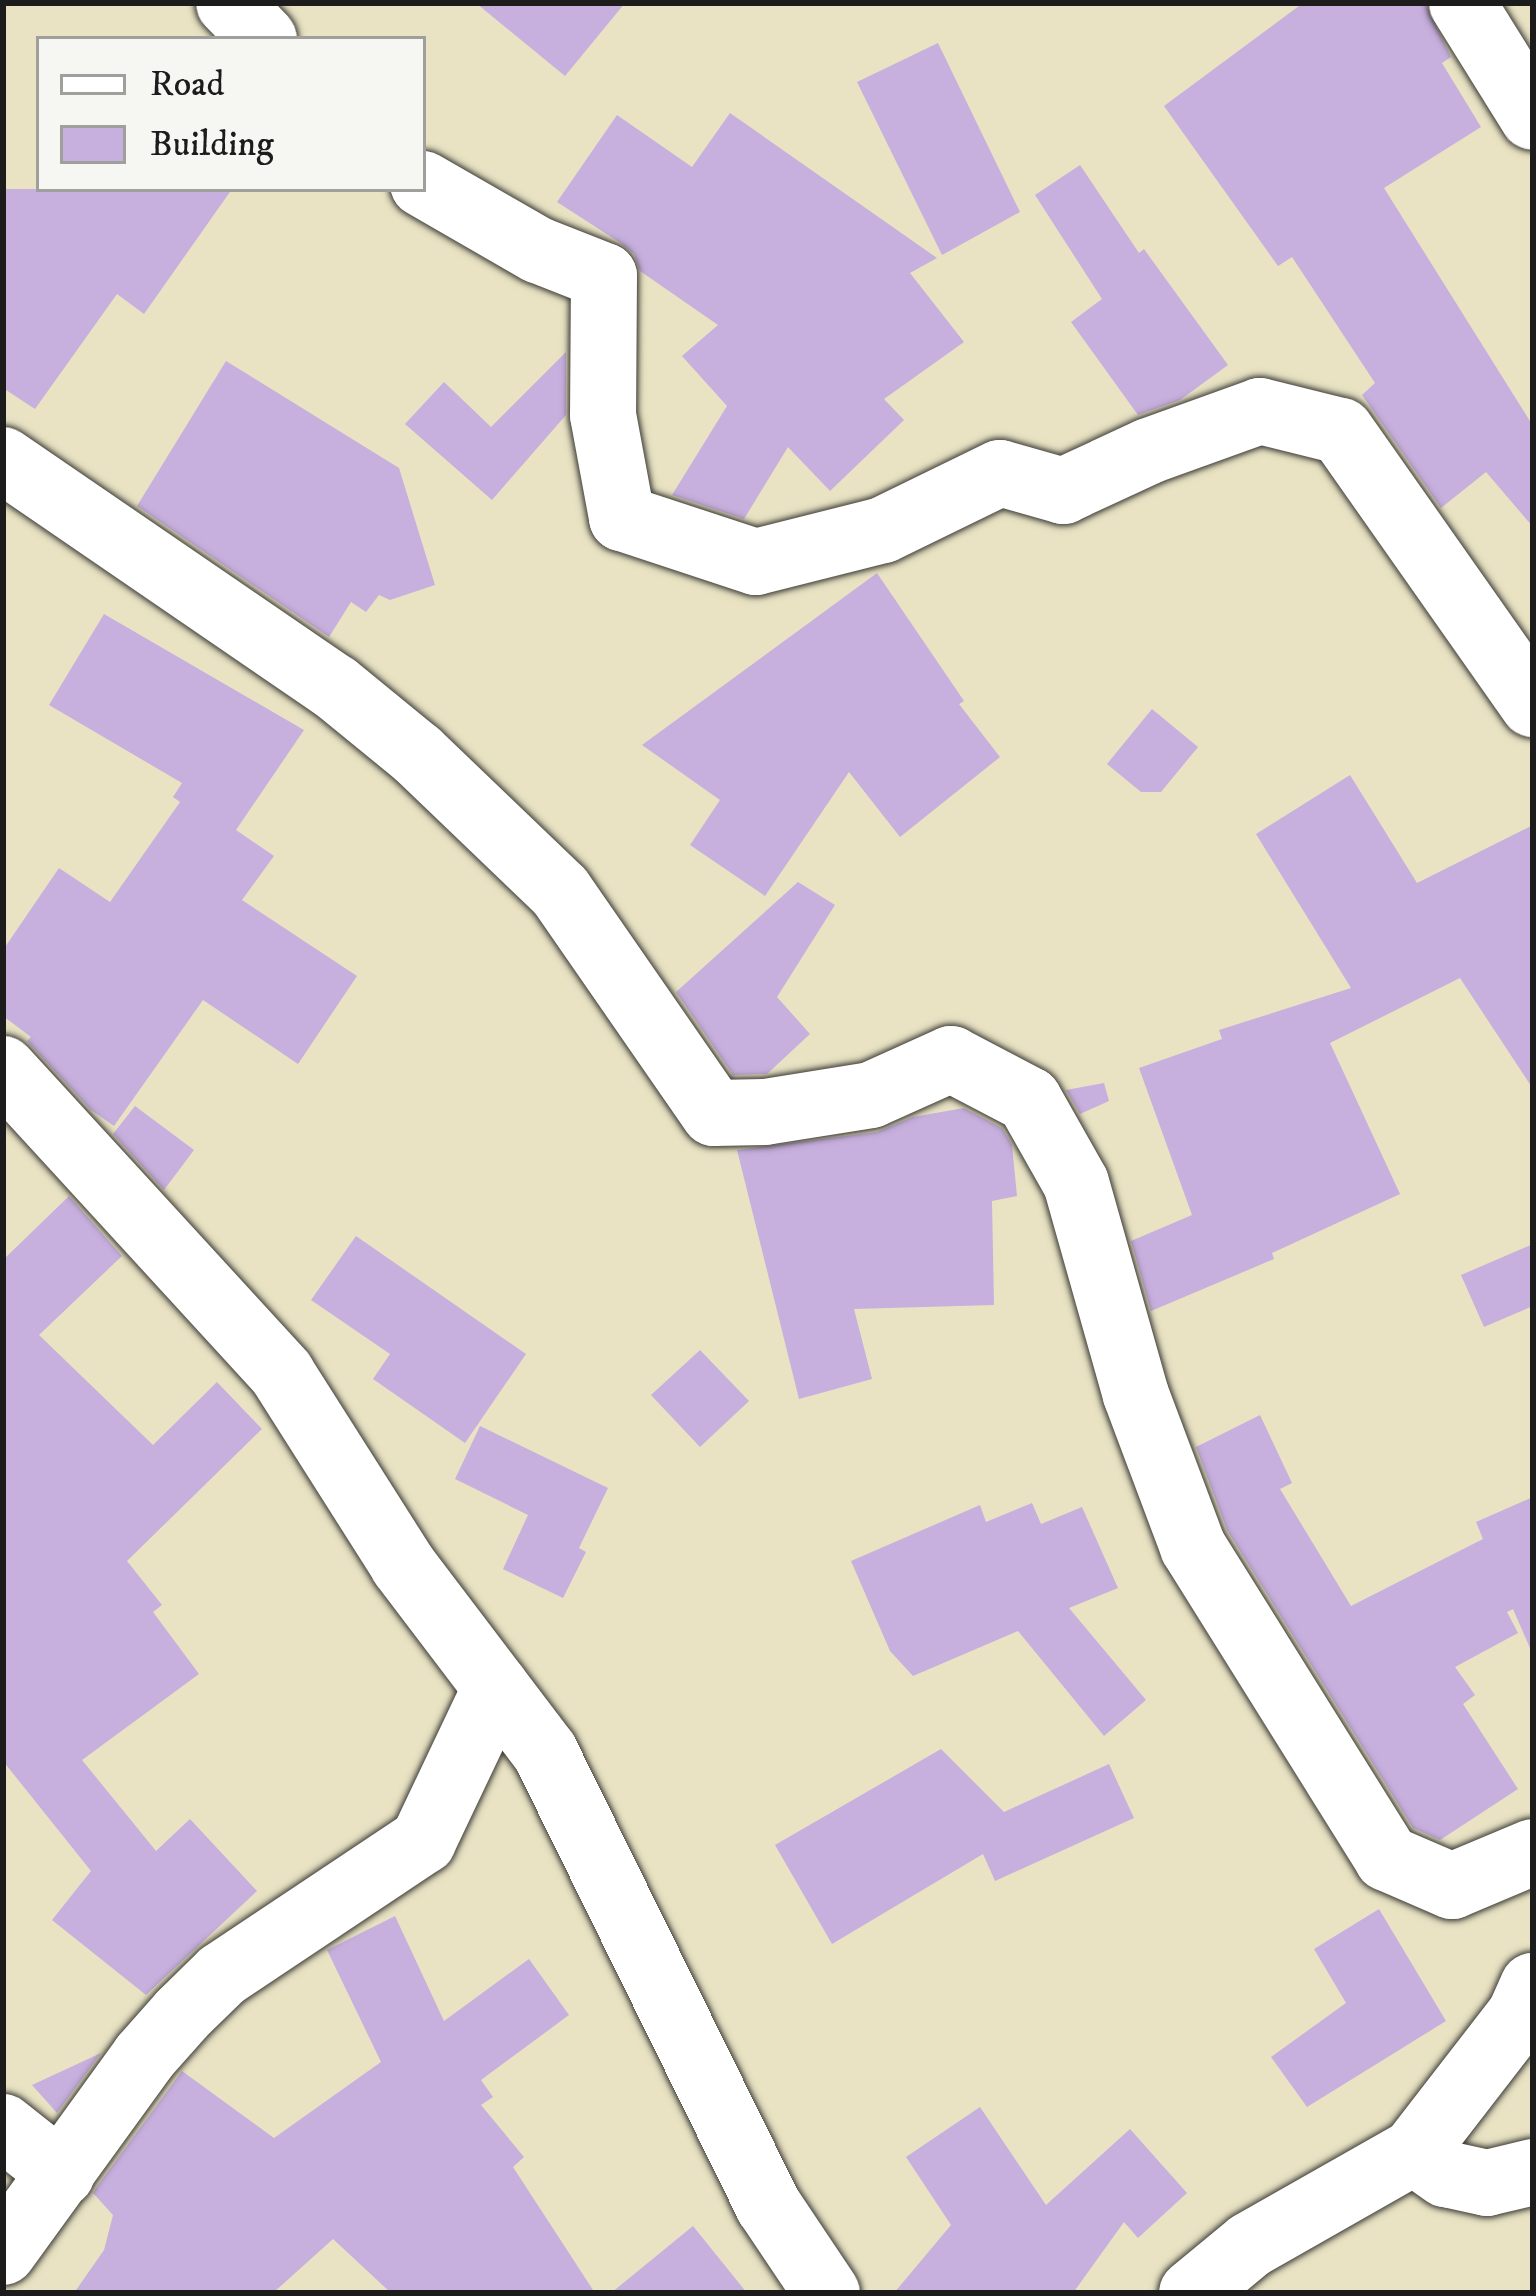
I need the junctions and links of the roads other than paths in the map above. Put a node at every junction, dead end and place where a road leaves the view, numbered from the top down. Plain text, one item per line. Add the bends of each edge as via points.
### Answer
1 (229, 3) edge
2 (1462, 3) edge
3 (261, 36) edge
4 (1533, 117) edge
5 (426, 186) edge
6 (3, 460) edge
7 (1533, 704) edge
8 (3, 1069) edge
9 (496, 1687) junction
10 (1533, 1852) edge
11 (1533, 1986) edge
12 (3, 2127) edge
13 (1414, 2152) junction
14 (1533, 2172) edge
15 (62, 2174) junction
16 (3, 2252) edge
17 (827, 2293) edge
18 (1192, 2293) edge

1 - 3 street
2 - 4 street
5 - 7 street via 538,250 604,276 602,415 622,518 756,562 883,530 1000,473 1063,491 1260,411 1341,430
6 - 10 street via 335,687 417,754 560,891 714,1113 871,1095 952,1059 1029,1100 1076,1183 1136,1394 1193,1547 1387,1858 1452,1886
8 - 9 street via 282,1374 403,1565
9 - 15 street via 423,1841 222,1975 144,2057
9 - 17 street via 545,1752 769,2205
11 - 13 street
12 - 15 street
13 - 14 street via 1446,2174 1486,2182
13 - 18 street via 1250,2245
15 - 16 street

